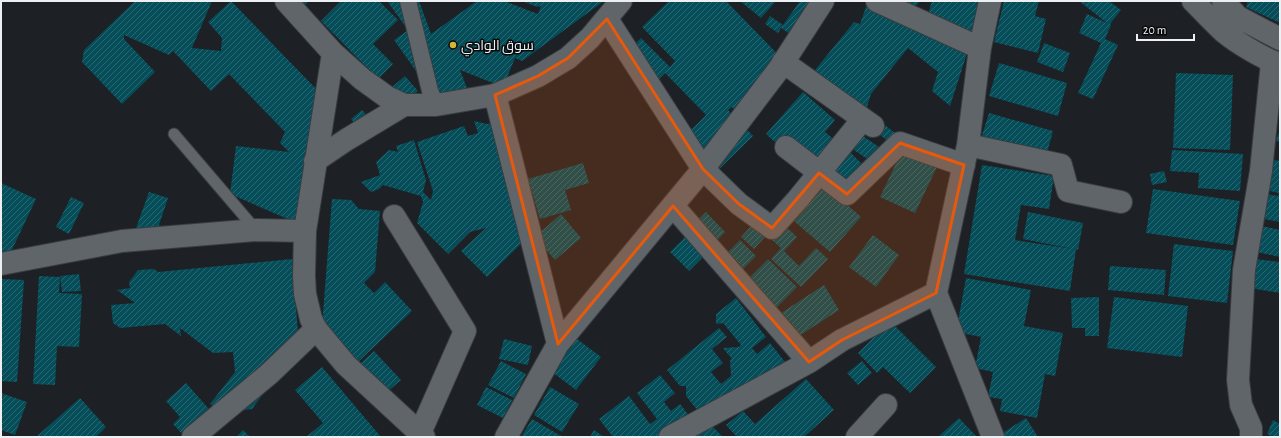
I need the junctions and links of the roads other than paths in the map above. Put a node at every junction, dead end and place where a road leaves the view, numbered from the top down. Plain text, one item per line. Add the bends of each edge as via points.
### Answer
1 (286, 1) edge
2 (408, 1) edge
3 (621, 1) edge
4 (823, 1) edge
5 (877, 1) edge
6 (990, 1) edge
7 (1192, 1) edge
8 (1223, 1) edge
9 (606, 19) junction
10 (1280, 39) edge
11 (980, 48) junction
12 (333, 53) junction
13 (783, 62) junction
14 (1276, 63) edge
15 (495, 95) junction
16 (436, 105) junction
17 (404, 106) junction
18 (174, 134) dead end
19 (786, 147) dead end
20 (966, 155) junction
21 (315, 161) junction
22 (703, 169) junction
23 (819, 173) junction
24 (1121, 202) dead end
25 (673, 206) junction
26 (394, 216) dead end
27 (257, 230) junction
28 (305, 231) junction
29 (1, 264) edge
30 (936, 292) junction
31 (316, 329) junction
32 (558, 344) junction
33 (809, 362) junction
34 (886, 405) dead end
35 (422, 435) edge
36 (193, 437) edge
37 (506, 437) edge
38 (670, 437) edge
39 (857, 437) edge
40 (993, 437) edge
41 (1251, 437) edge

1 - 12 street
2 - 16 street via 430,91
3 - 9 street
4 - 13 street
5 - 11 street
6 - 11 street
7 - 14 street via 1224,32
8 - 10 street via 1238,17
9 - 15 street via 568,58 538,76
9 - 22 street
11 - 20 street
12 - 17 street via 362,79
12 - 21 street
13 - 22 street
13 - 23 street via 868,123
14 - 41 street via 1244,270 1238,380 1241,405
15 - 16 street
15 - 32 street
16 - 17 street
17 - 21 street
18 - 27 lane
19 - 23 street
20 - 23 street via 900,143 847,194
20 - 24 street via 1061,165 1068,191
20 - 30 street
21 - 28 street
22 - 23 street via 739,204 772,228
22 - 25 street
25 - 32 street
25 - 33 street
26 - 35 street via 465,331
27 - 28 street
27 - 29 street via 122,240
28 - 31 street via 305,294
30 - 33 street via 842,340
30 - 40 street
31 - 35 street via 346,365
31 - 36 street via 269,374
32 - 37 street
33 - 38 street
34 - 39 street

